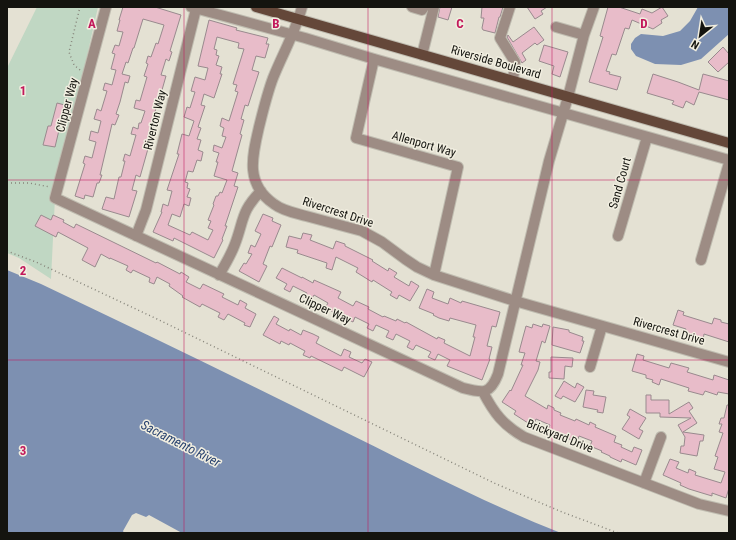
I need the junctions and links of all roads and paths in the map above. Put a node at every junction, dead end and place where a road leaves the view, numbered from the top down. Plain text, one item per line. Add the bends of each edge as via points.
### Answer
1 (80, 7) edge
2 (106, 7) edge
3 (256, 7) edge
4 (302, 7) edge
5 (412, 7) edge
6 (424, 7) edge
7 (434, 7) edge
8 (510, 7) edge
9 (594, 7) edge
10 (193, 8) edge
11 (298, 19) junction
12 (556, 27) dead end
13 (293, 35) junction
14 (584, 35) junction
15 (422, 54) junction
16 (374, 59) junction
17 (88, 76) junction
18 (513, 80) junction
19 (568, 97) junction
20 (562, 112) junction
21 (647, 137) junction
22 (729, 143) edge
23 (729, 161) edge
24 (7, 183) edge
25 (58, 188) junction
26 (261, 192) junction
27 (136, 236) junction
28 (618, 236) dead end
29 (7, 251) edge
30 (701, 260) dead end
31 (219, 275) junction
32 (434, 275) junction
33 (515, 301) junction
34 (602, 326) junction
35 (729, 362) edge
36 (590, 367) dead end
37 (482, 392) junction
38 (661, 437) dead end
39 (644, 483) junction
40 (729, 511) edge
41 (618, 533) edge

1 - 17 path via 70,52 74,65
2 - 17 street, Clipper Way
3 - 11 main road, Riverside Boulevard
4 - 11 street, Rivercrest Drive
5 - 6 street via 422,10
7 - 15 street
8 - 18 street via 500,38 515,62
9 - 14 street
10 - 13 street
10 - 27 street, Riverton Way via 146,210
11 - 13 street, Rivercrest Drive
11 - 15 main road, Riverside Boulevard
12 - 14 street
13 - 16 street
13 - 26 street, Rivercrest Drive via 271,83 253,154 253,174
14 - 19 street
15 - 18 main road, Riverside Boulevard
16 - 20 street
16 - 32 street, Allenport Way via 356,138 458,167
17 - 25 street, Clipper Way
18 - 19 main road, Riverside Boulevard
19 - 20 street
19 - 22 main road, Riverside Boulevard
20 - 21 street
20 - 33 street
21 - 23 street
21 - 28 street, Sand Court
23 - 30 street
24 - 25 path
25 - 27 street, Clipper Way via 55,198
26 - 31 street via 247,208 231,252
26 - 32 street, Rivercrest Drive via 283,209 371,235 404,259
27 - 31 street, Clipper Way
29 - 41 path via 36,262 494,483
31 - 37 street, Clipper Way via 463,388
32 - 33 street, Rivercrest Drive
33 - 34 street, Rivercrest Drive
33 - 37 street via 498,374 490,389
34 - 35 street, Rivercrest Drive
34 - 36 street
37 - 39 street, Brickyard Drive via 497,416 513,431
38 - 39 street
39 - 40 street, Brickyard Drive via 699,504

